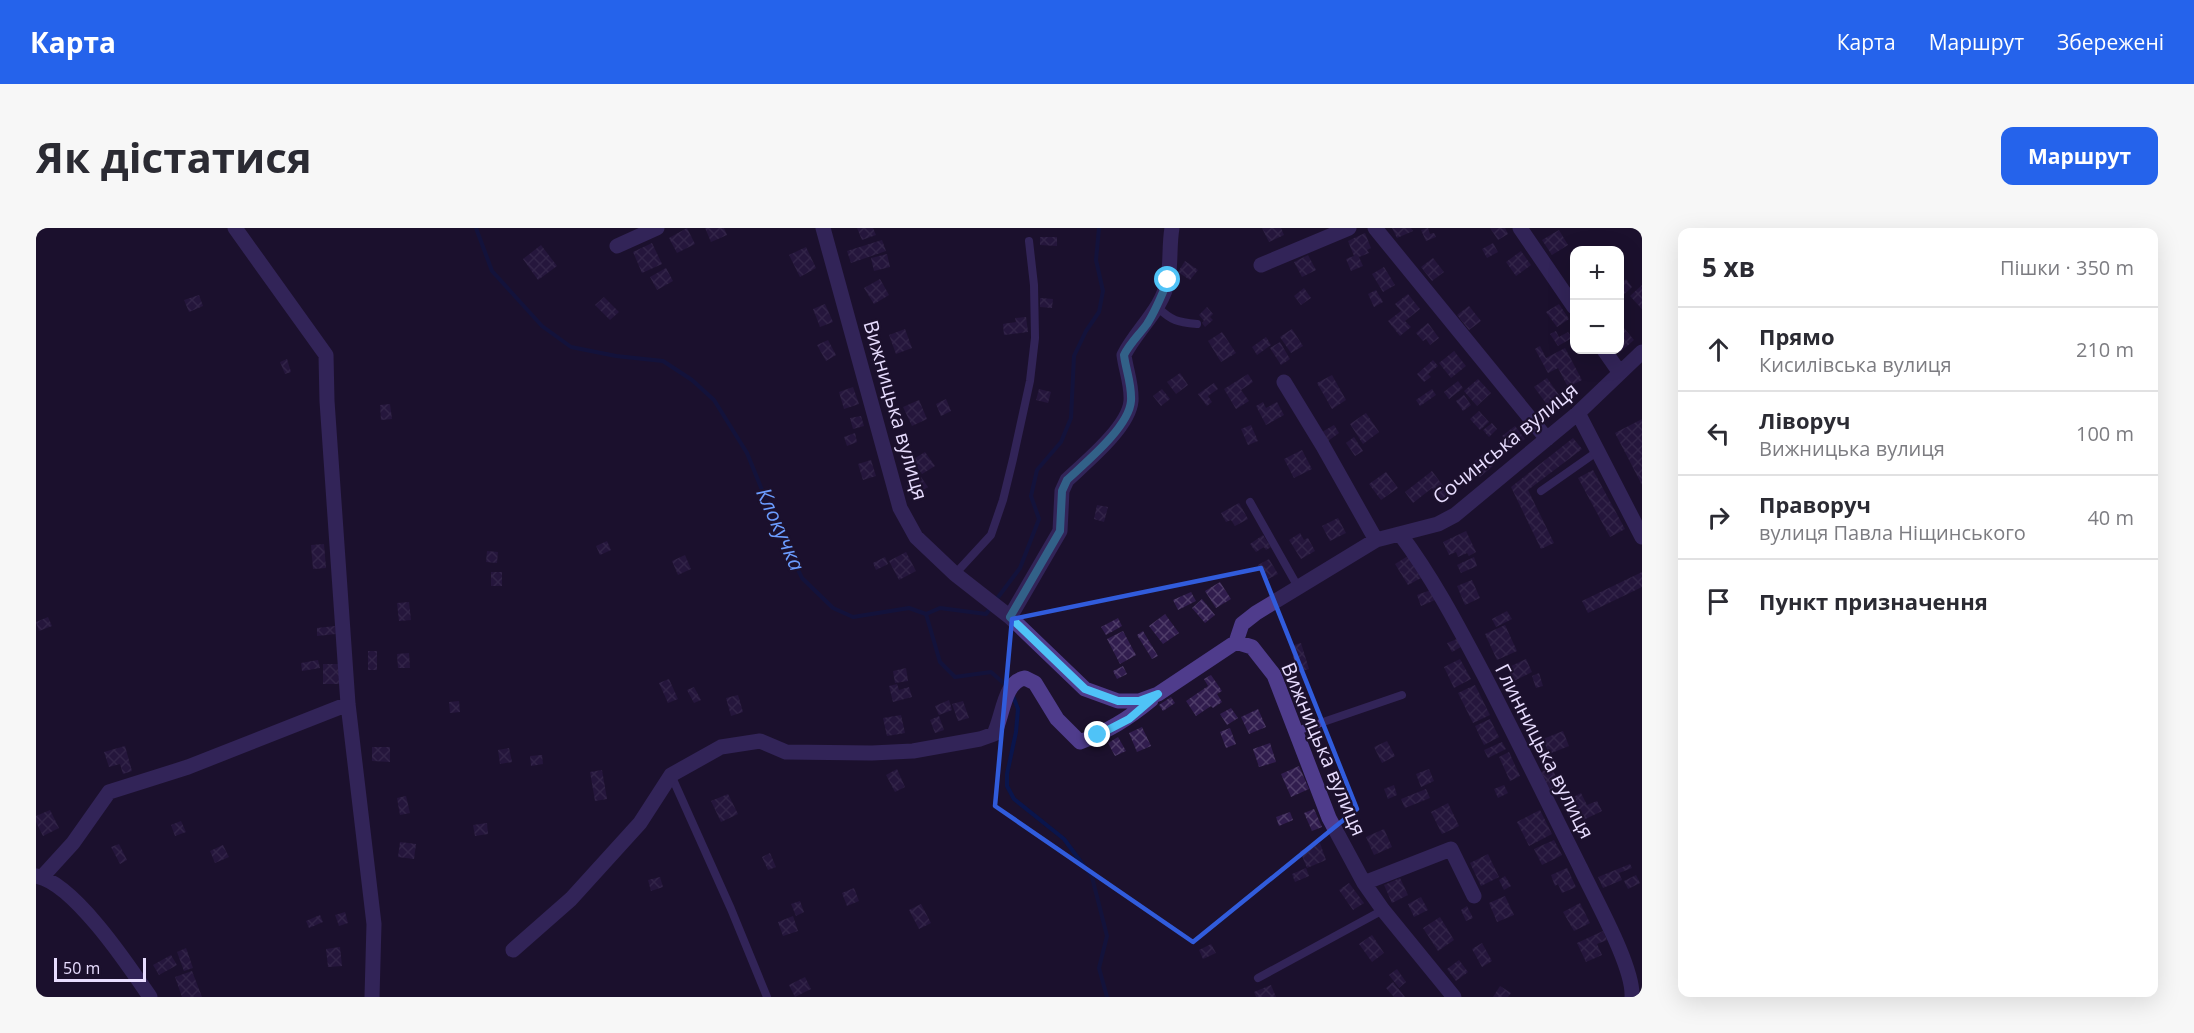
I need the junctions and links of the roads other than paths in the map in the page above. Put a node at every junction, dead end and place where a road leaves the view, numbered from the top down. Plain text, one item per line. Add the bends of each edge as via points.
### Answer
1 (235, 228) edge
2 (657, 228) edge
3 (823, 228) edge
4 (1172, 228) edge
5 (1375, 228) edge
6 (1520, 228) edge
7 (1340, 230) edge
8 (1029, 241) dead end
9 (617, 246) dead end
10 (1261, 265) dead end
11 (1570, 300) edge
12 (1157, 307) junction
13 (1197, 324) dead end
14 (1642, 352) edge
15 (1607, 354) edge
16 (1620, 373) junction
17 (1284, 382) dead end
18 (1578, 413) junction
19 (1547, 439) junction
20 (1598, 451) junction
21 (1541, 491) dead end
22 (1250, 502) dead end
23 (1400, 534) junction
24 (1642, 537) edge
25 (1376, 540) junction
26 (955, 574) junction
27 (1298, 587) junction
28 (1006, 614) junction
29 (1236, 642) junction
30 (1158, 694) junction
31 (1402, 695) dead end
32 (348, 704) junction
33 (1297, 731) junction
34 (671, 775) junction
35 (39, 876) edge
36 (1364, 884) junction
37 (1474, 896) dead end
38 (1383, 910) junction
39 (513, 950) dead end
40 (1258, 978) dead end
41 (150, 997) edge
42 (372, 997) edge
43 (767, 997) edge
44 (1454, 997) edge
45 (1632, 997) edge

1 - 32 street via 326,355
2 - 9 street
3 - 26 street, Вижницька вулиця via 900,508 916,537
4 - 12 street via 1168,280
5 - 19 street
6 - 11 street
7 - 10 street
8 - 26 lane via 1035,338 1013,459 991,534
12 - 13 lane via 1170,319
12 - 28 street via 1124,355 1131,403 1123,422 1067,480 1062,491 1060,531
14 - 16 street, Сочинська вулиця
15 - 16 street
16 - 18 street, Сочинська вулиця
17 - 25 street
18 - 19 street, Сочинська вулиця
18 - 20 street
19 - 23 street, Сочинська вулиця via 1455,515
20 - 21 lane
20 - 24 street
22 - 27 lane
23 - 25 street, Сочинська вулиця
23 - 45 street, Глинницька вулиця via 1424,566 1521,747 1612,934 1628,971
25 - 27 street, Сочинська вулиця
26 - 28 street, Вижницька вулиця
27 - 29 street, Сочинська вулиця via 1242,624
28 - 30 street, Вижницька вулиця via 1085,689 1118,701 1139,701
29 - 30 street, Вижницька вулиця
29 - 33 street, Вижницька вулиця via 1252,647 1274,675
30 - 34 street via 1129,719 1080,742 1057,719 1035,683 1025,678 1011,688 994,734 980,739 913,751 872,753 786,752 760,741 721,747
31 - 33 lane
32 - 35 street via 188,767 109,792 73,843
32 - 42 street via 374,924
33 - 36 street, Вижницька вулиця via 1329,818
34 - 39 street via 640,823 571,899
34 - 43 lane
35 - 41 street via 66,893 94,923 128,962
36 - 37 street via 1451,849
36 - 38 street, Вижницька вулиця
38 - 40 lane
38 - 44 street, Вижницька вулиця

